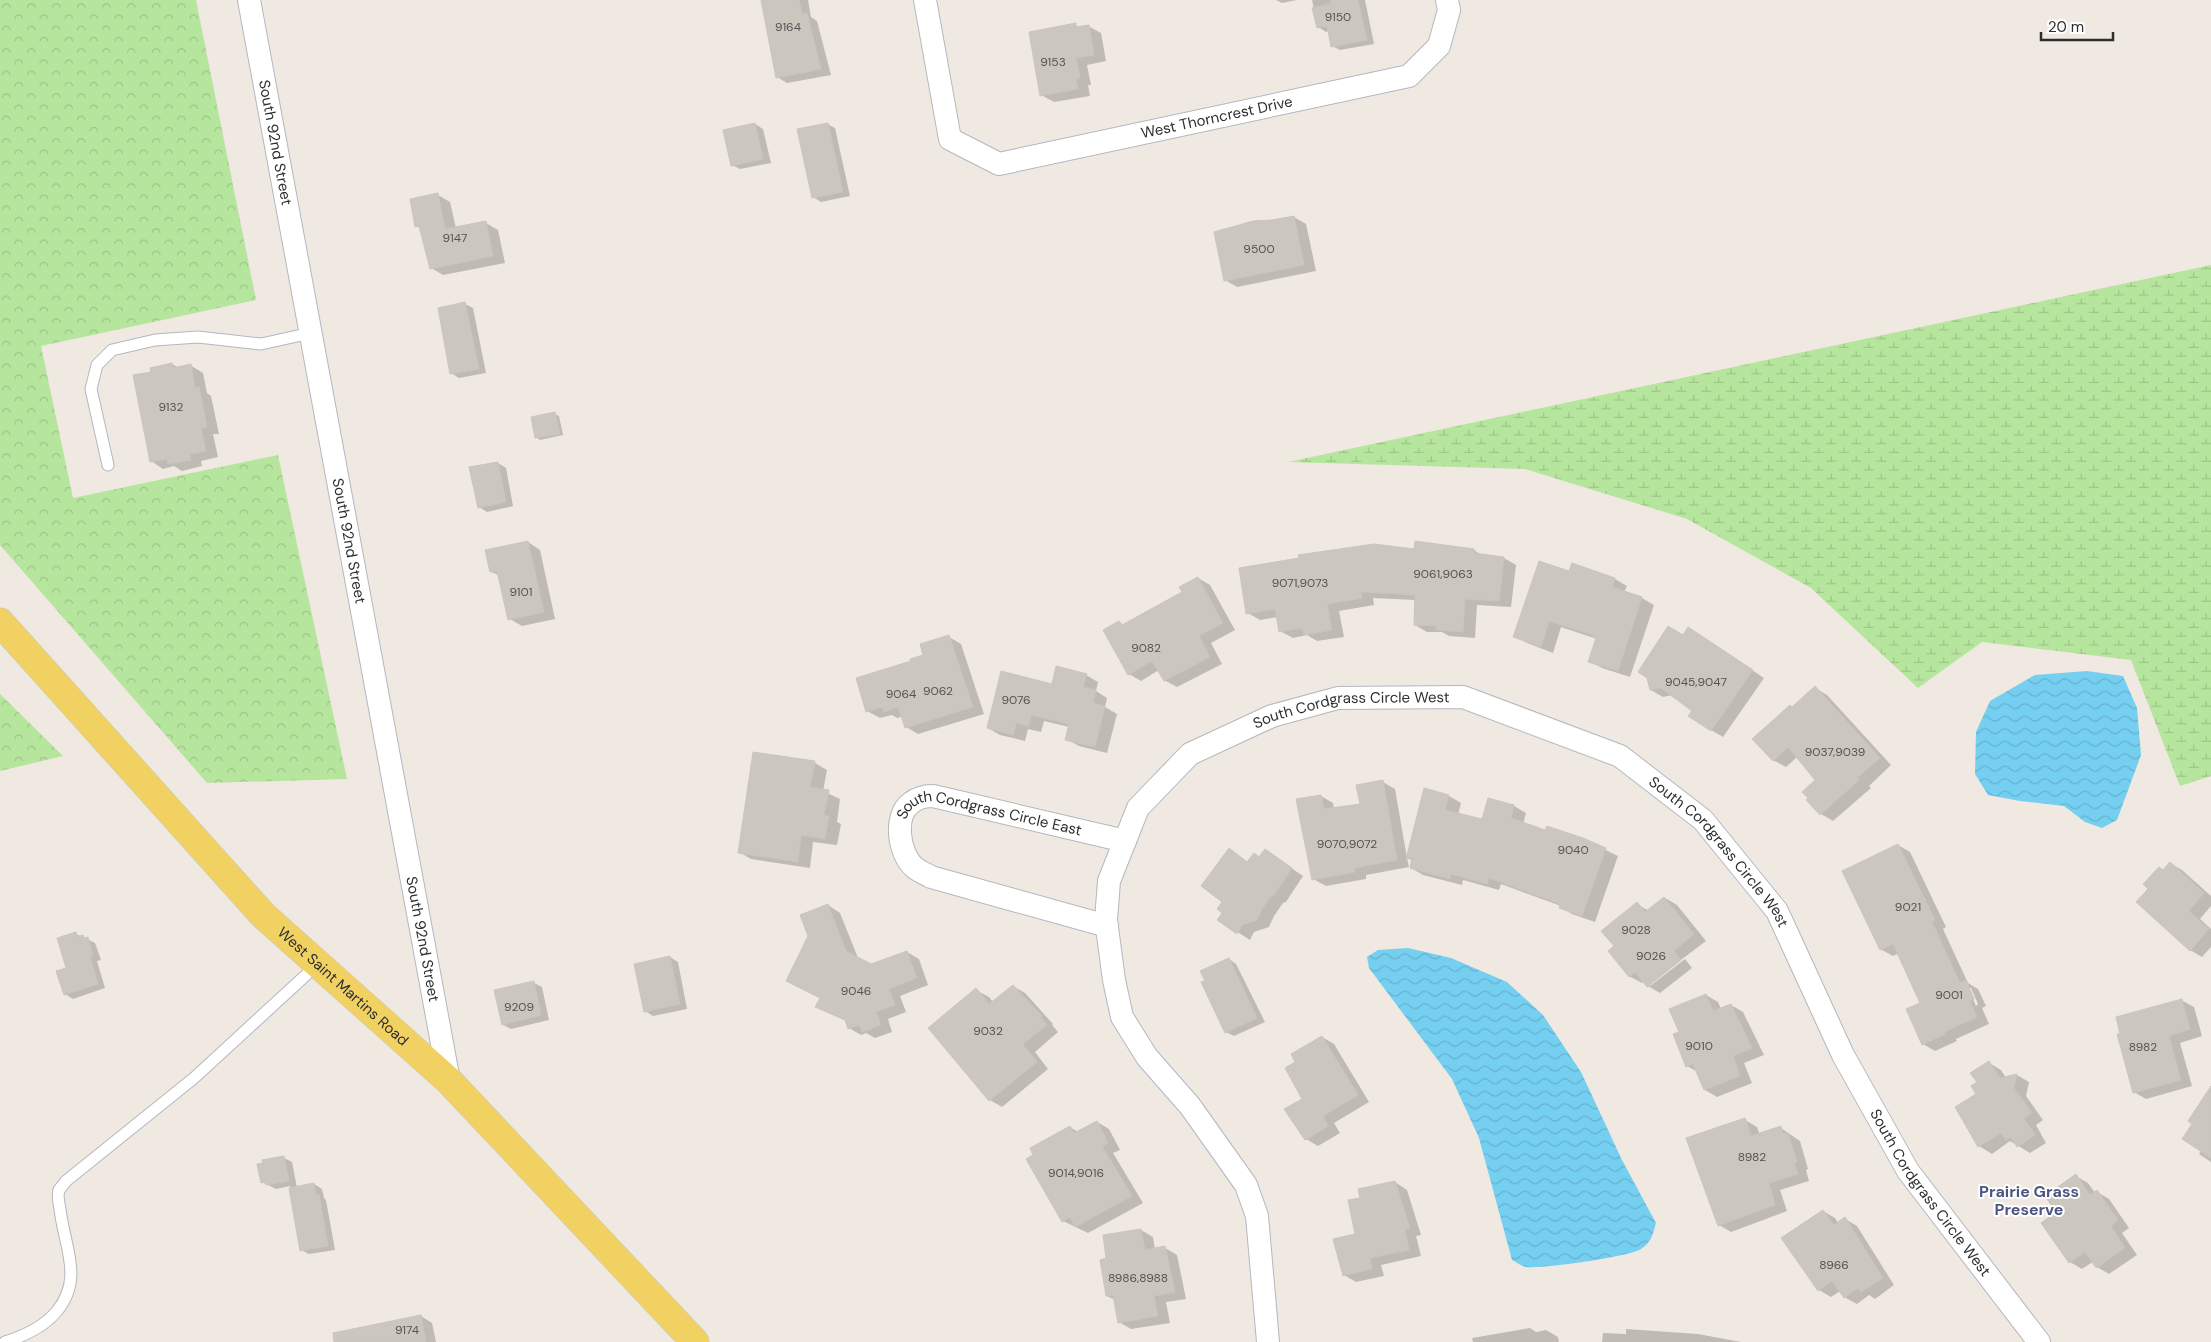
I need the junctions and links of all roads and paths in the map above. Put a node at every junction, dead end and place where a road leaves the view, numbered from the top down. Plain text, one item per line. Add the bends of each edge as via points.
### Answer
1 (249, 0) edge
2 (925, 0) edge
3 (1448, 5) edge
4 (310, 333) junction
5 (108, 465) dead end
6 (0, 622) edge
7 (1125, 840) junction
8 (1107, 926) junction
9 (318, 964) junction
10 (449, 1081) junction
11 (5, 1342) edge
12 (695, 1342) edge
13 (1268, 1342) edge
14 (2039, 1342) edge

1 - 4 street, South 92nd Street
2 - 3 street, West Thorncrest Drive via 950,139 999,164 1409,76 1439,46
4 - 5 lane via 261,344 198,337 155,340 112,350 97,365 91,389
4 - 10 street, South 92nd Street
6 - 9 main road, West Saint Martins Road via 263,915
7 - 8 street via 1109,881
7 - 8 street, South Cordgrass Circle East via 933,796 910,803 901,826 905,855 914,868 931,877
7 - 14 street, South Cordgrass Circle West via 1138,808 1190,754 1272,716 1338,698 1463,697 1620,756 1703,820 1777,911 1843,1056 1908,1171
8 - 13 street via 1122,1017 1147,1057 1190,1106 1246,1185 1257,1216
9 - 10 main road, West Saint Martins Road
9 - 11 lane via 194,1078 66,1181 59,1191 59,1202 72,1276 69,1291 53,1316 42,1325
10 - 12 main road, West Saint Martins Road

